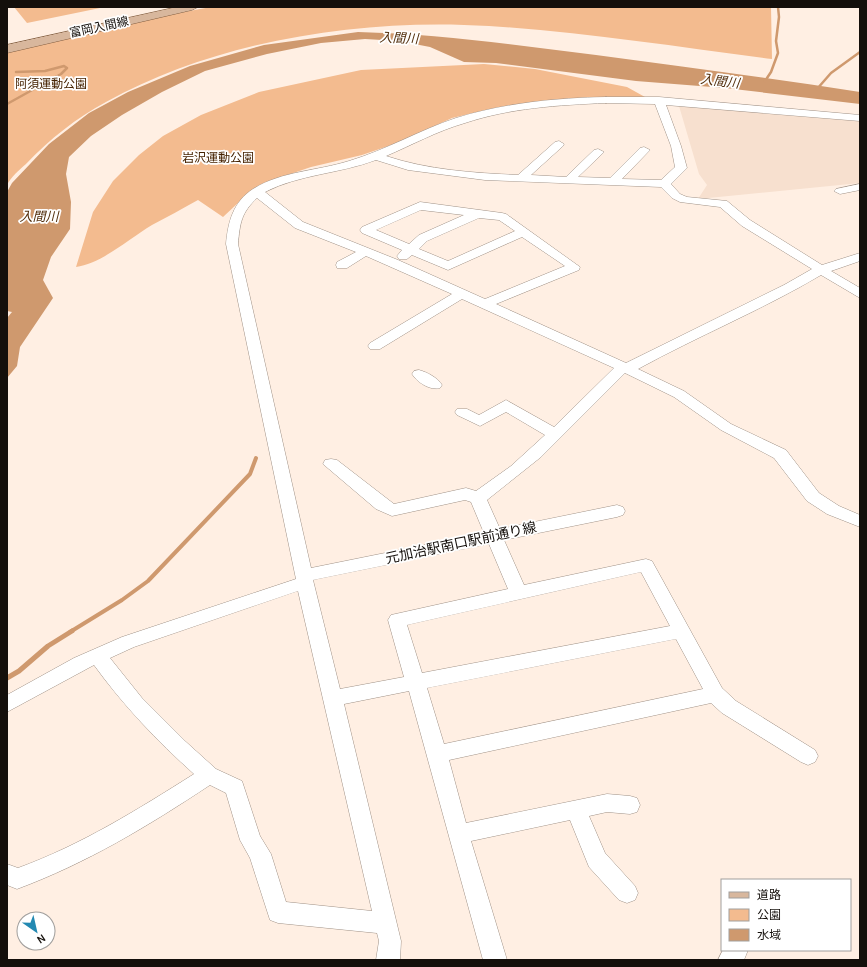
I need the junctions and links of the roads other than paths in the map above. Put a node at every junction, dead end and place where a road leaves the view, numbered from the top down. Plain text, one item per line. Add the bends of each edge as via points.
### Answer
1 (192, 7) edge
2 (7, 49) edge
3 (660, 100) junction
4 (860, 118) edge
5 (559, 144) dead end
6 (644, 150) dead end
7 (598, 152) dead end
8 (376, 156) junction
9 (521, 178) junction
10 (569, 180) junction
11 (613, 182) junction
12 (664, 184) junction
13 (860, 187) edge
14 (840, 191) dead end
15 (257, 192) junction
16 (477, 214) junction
17 (523, 232) junction
18 (410, 249) junction
19 (365, 252) junction
20 (860, 257) edge
21 (394, 263) junction
22 (342, 265) dead end
23 (820, 270) junction
24 (461, 294) junction
25 (860, 294) edge
26 (485, 304) junction
27 (375, 346) dead end
28 (624, 368) junction
29 (419, 374) dead end
30 (435, 385) dead end
31 (462, 412) dead end
32 (554, 434) junction
33 (331, 464) dead end
34 (478, 498) junction
35 (617, 511) dead end
36 (860, 521) edge
37 (494, 536) junction
38 (305, 579) junction
39 (518, 592) junction
40 (681, 631) junction
41 (97, 655) junction
42 (416, 682) junction
43 (715, 694) junction
44 (334, 698) junction
45 (7, 704) edge
46 (437, 754) junction
47 (808, 756) dead end
48 (209, 775) junction
49 (630, 804) dead end
50 (576, 809) junction
51 (458, 834) junction
52 (7, 874) edge
53 (627, 893) dead end
54 (386, 923) junction
55 (737, 951) edge
56 (388, 960) edge
57 (495, 960) edge
58 (730, 960) edge

1 - 2 main road, 富岡入間線
3 - 4 street
3 - 8 street via 598,99 503,109 454,122
3 - 12 street via 681,168
5 - 9 street
6 - 11 street
7 - 10 street
8 - 9 street via 408,167 486,177
8 - 15 street via 277,181
9 - 10 street
10 - 11 street
11 - 12 street
12 - 23 street via 684,200 723,204 746,223
13 - 14 street
15 - 19 street via 299,225
15 - 38 street via 236,218 232,244
16 - 17 street via 502,218
16 - 18 street via 423,238
16 - 18 street via 420,206 366,230
17 - 18 street via 448,266
17 - 26 street via 574,267
18 - 21 street
19 - 21 street
19 - 22 street
20 - 23 street
21 - 24 street
23 - 25 street
23 - 28 street via 789,288
24 - 26 street
24 - 27 street
26 - 28 street
28 - 32 street
28 - 36 street via 679,394 726,427 780,454 813,497 833,510
29 - 30 street
31 - 32 street via 480,422 506,405
32 - 34 street via 501,484
33 - 34 street via 382,506 392,510 466,494
34 - 37 street
35 - 37 street, 元加治駅南口駅前通り線
37 - 38 street, 元加治駅南口駅前通り線
37 - 39 street
38 - 41 street, 元加治駅南口駅前通り線
38 - 44 street
39 - 40 street via 646,566
39 - 42 street via 397,620
40 - 42 street
40 - 43 street
41 - 45 street, 元加治駅南口駅前通り線
41 - 48 street via 118,685 161,732
42 - 44 street
42 - 46 street
43 - 46 street
43 - 47 street via 729,707
44 - 54 street
46 - 51 street
48 - 52 street via 130,825 53,866 17,878
48 - 54 street via 235,787 251,840 260,854 278,912
49 - 50 street via 607,803
50 - 51 street
50 - 53 street via 597,860
51 - 57 street
54 - 56 street via 390,941
55 - 58 street

